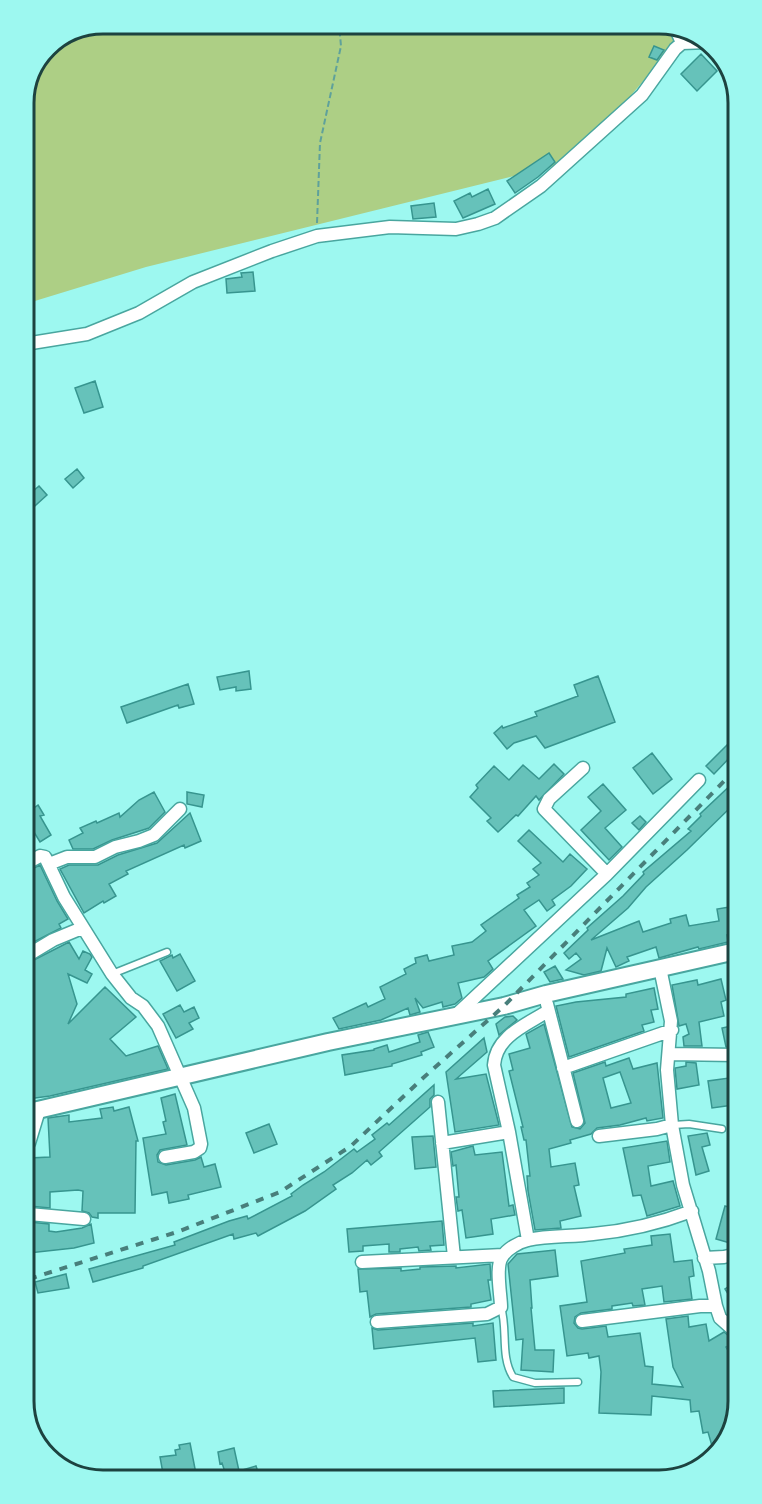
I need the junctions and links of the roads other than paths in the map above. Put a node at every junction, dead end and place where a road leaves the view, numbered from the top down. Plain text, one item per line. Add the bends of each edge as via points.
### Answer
1 (680, 38) edge
2 (688, 42) edge
3 (682, 43) junction
4 (35, 342) edge
5 (583, 768) dead end
6 (699, 780) dead end
7 (180, 809) dead end
8 (34, 859) edge
9 (49, 864) junction
10 (607, 874) junction
11 (82, 928) junction
12 (34, 951) edge
13 (167, 952) dead end
14 (728, 953) edge
15 (660, 968) junction
16 (112, 974) junction
17 (547, 1002) junction
18 (455, 1016) junction
19 (672, 1030) junction
20 (670, 1054) junction
21 (728, 1054) edge
22 (563, 1068) junction
23 (182, 1078) junction
24 (438, 1102) dead end
25 (34, 1111) edge
26 (577, 1121) dead end
27 (672, 1125) junction
28 (722, 1129) dead end
29 (510, 1132) junction
30 (599, 1136) dead end
31 (442, 1143) junction
32 (165, 1157) dead end
33 (692, 1210) junction
34 (34, 1214) edge
35 (84, 1219) dead end
36 (528, 1240) junction
37 (503, 1255) junction
38 (728, 1256) edge
39 (454, 1257) junction
40 (704, 1258) junction
41 (362, 1262) dead end
42 (716, 1306) junction
43 (501, 1307) junction
44 (582, 1321) dead end
45 (377, 1322) dead end
46 (728, 1325) edge
47 (578, 1382) dead end

1 - 3 street
2 - 3 street
3 - 4 street via 635,101 541,186 495,218 456,229 390,227 317,236 193,282 139,313 87,333
5 - 10 street via 549,799 544,809
6 - 10 street
7 - 9 street via 154,835 94,857 67,857
8 - 9 street via 42,855
9 - 11 street
10 - 18 street
11 - 12 street
11 - 16 street
13 - 16 lane
14 - 15 street
15 - 17 street
15 - 19 street
16 - 23 street via 151,1014
17 - 18 street
17 - 22 street
17 - 29 street via 497,1047 494,1065
18 - 23 street
19 - 20 street
19 - 22 street
20 - 21 street
20 - 27 street via 667,1070
22 - 26 street
23 - 25 street
23 - 32 street via 194,1108 200,1148
24 - 31 street
27 - 28 lane
27 - 30 street
27 - 33 street via 683,1185
29 - 31 street
29 - 36 street
31 - 39 street
33 - 36 street via 634,1228
33 - 40 street
34 - 35 street
36 - 37 street
37 - 39 street
37 - 43 street via 498,1263
38 - 40 street
39 - 41 street
40 - 42 street
42 - 44 street
42 - 46 street
43 - 45 street via 487,1314
43 - 47 lane via 508,1368 513,1377 535,1383

